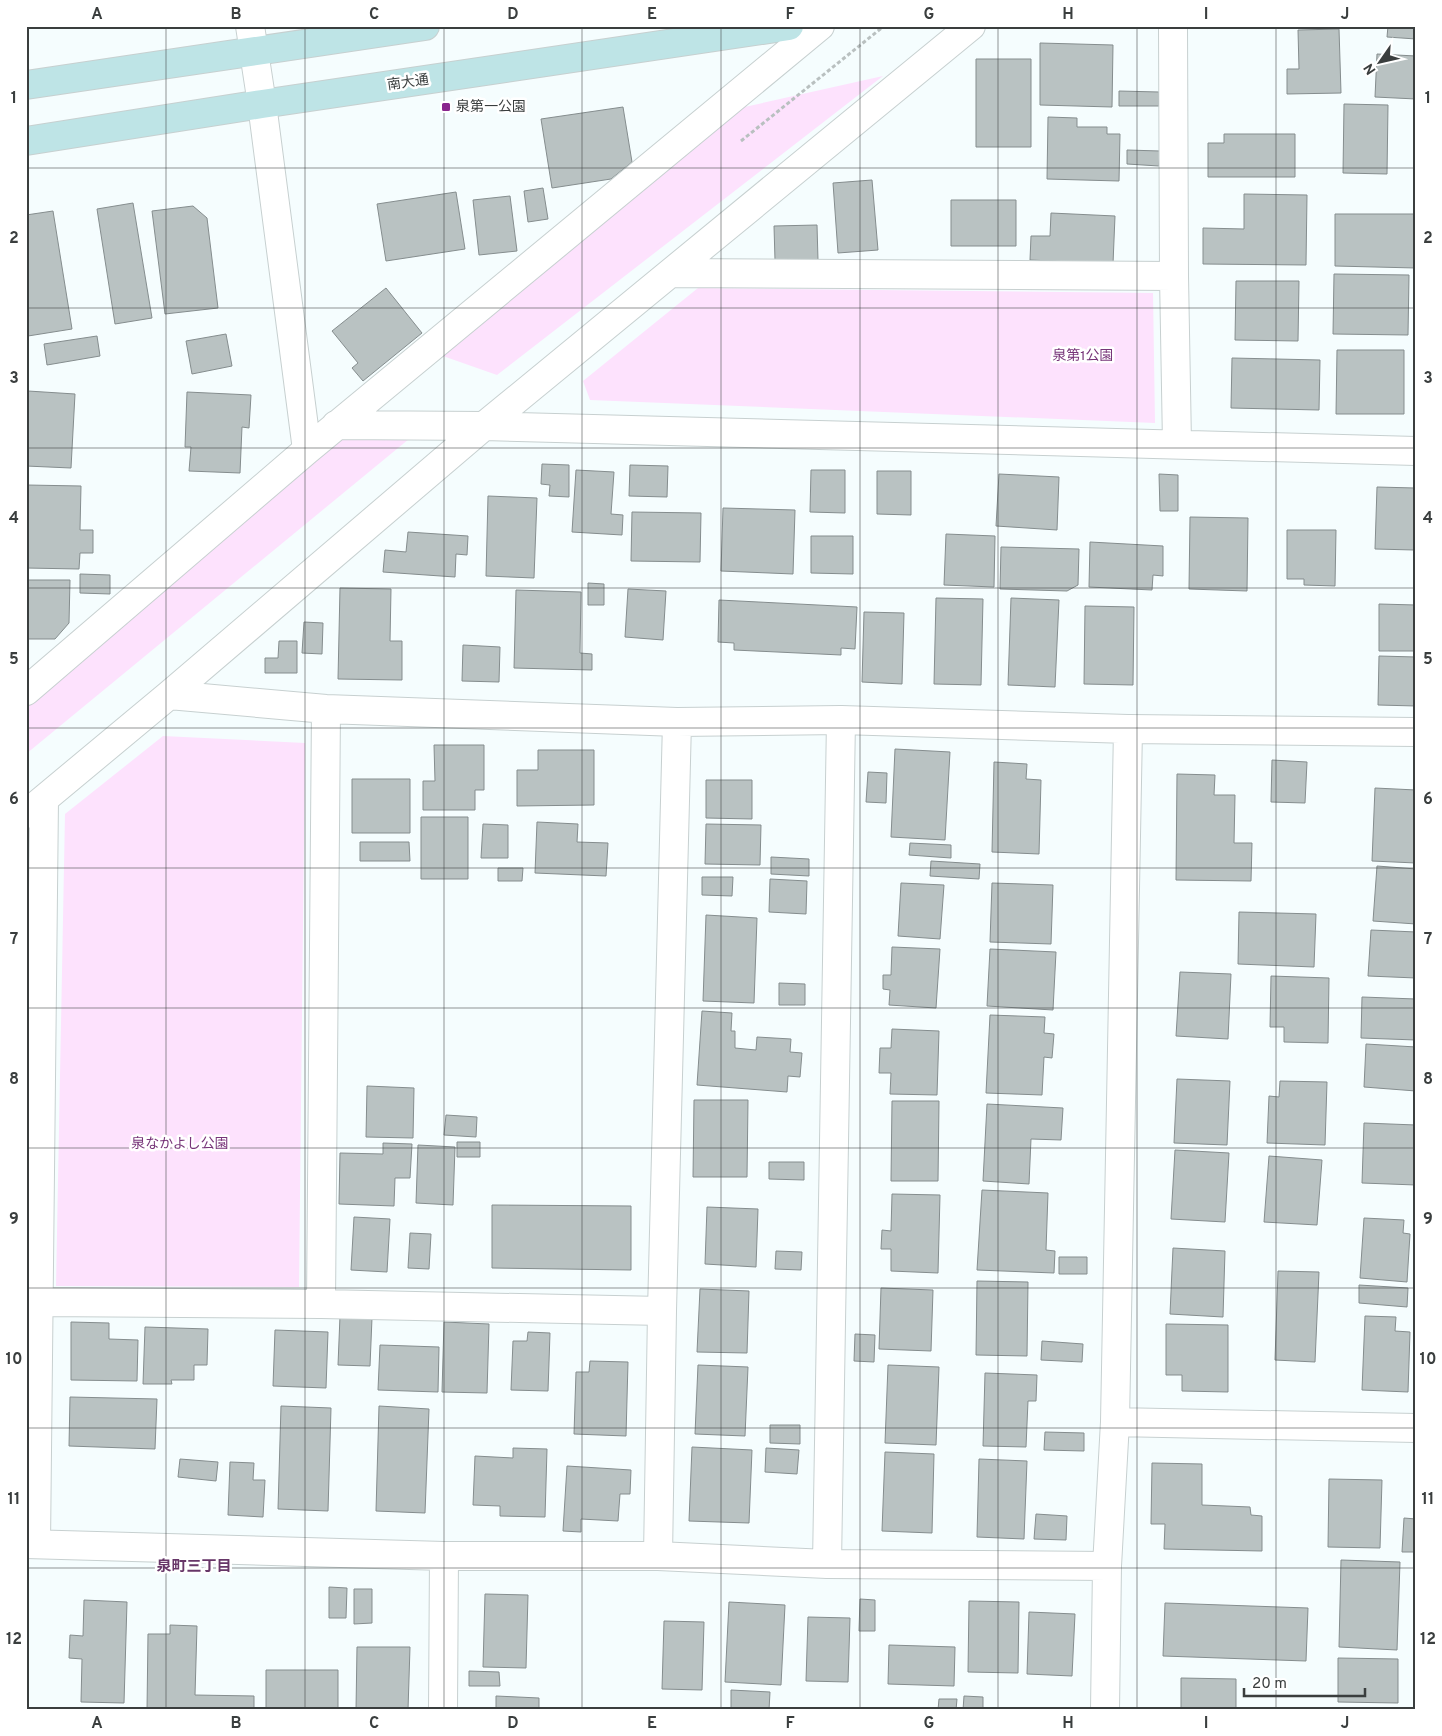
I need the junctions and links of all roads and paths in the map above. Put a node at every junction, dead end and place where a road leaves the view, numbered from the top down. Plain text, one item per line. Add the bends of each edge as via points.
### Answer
1 (424, 26) edge
2 (790, 26) edge
3 (820, 26) edge
4 (971, 26) edge
5 (1172, 26) edge
6 (252, 39) edge
7 (26, 85) edge
8 (262, 104) junction
9 (26, 142) edge
10 (671, 273) junction
11 (1174, 276) junction
12 (336, 425) junction
13 (484, 426) junction
14 (1177, 444) junction
15 (307, 450) junction
16 (1416, 451) edge
17 (26, 691) edge
18 (170, 695) junction
19 (326, 709) junction
20 (841, 720) junction
21 (677, 722) junction
22 (1128, 729) junction
23 (1416, 732) edge
24 (35, 806) edge
25 (39, 1302) junction
26 (322, 1304) junction
27 (662, 1311) junction
28 (1115, 1422) junction
29 (1416, 1428) edge
30 (31, 1544) edge
31 (444, 1556) junction
32 (658, 1556) junction
33 (827, 1564) junction
34 (1107, 1566) junction
35 (443, 1710) edge
36 (1105, 1710) edge

1 - 6 street
2 - 8 street, 南大通
3 - 12 street
4 - 10 street
5 - 11 street
6 - 7 street via 194,60
6 - 8 street
8 - 9 street, 南大通
8 - 15 street
10 - 11 street
10 - 13 street
11 - 14 street
12 - 13 street
12 - 15 street
13 - 14 street
13 - 18 street
14 - 16 street
15 - 17 street
18 - 19 street
18 - 24 street
19 - 21 street
19 - 26 street
20 - 21 street
20 - 22 street
20 - 33 street
21 - 27 street
22 - 23 street
22 - 28 street
24 - 25 street
25 - 26 street
25 - 30 street
26 - 27 street
27 - 32 street
28 - 29 street
28 - 34 street
30 - 31 street
31 - 32 street
31 - 35 street
32 - 33 street
33 - 34 street
34 - 36 street

